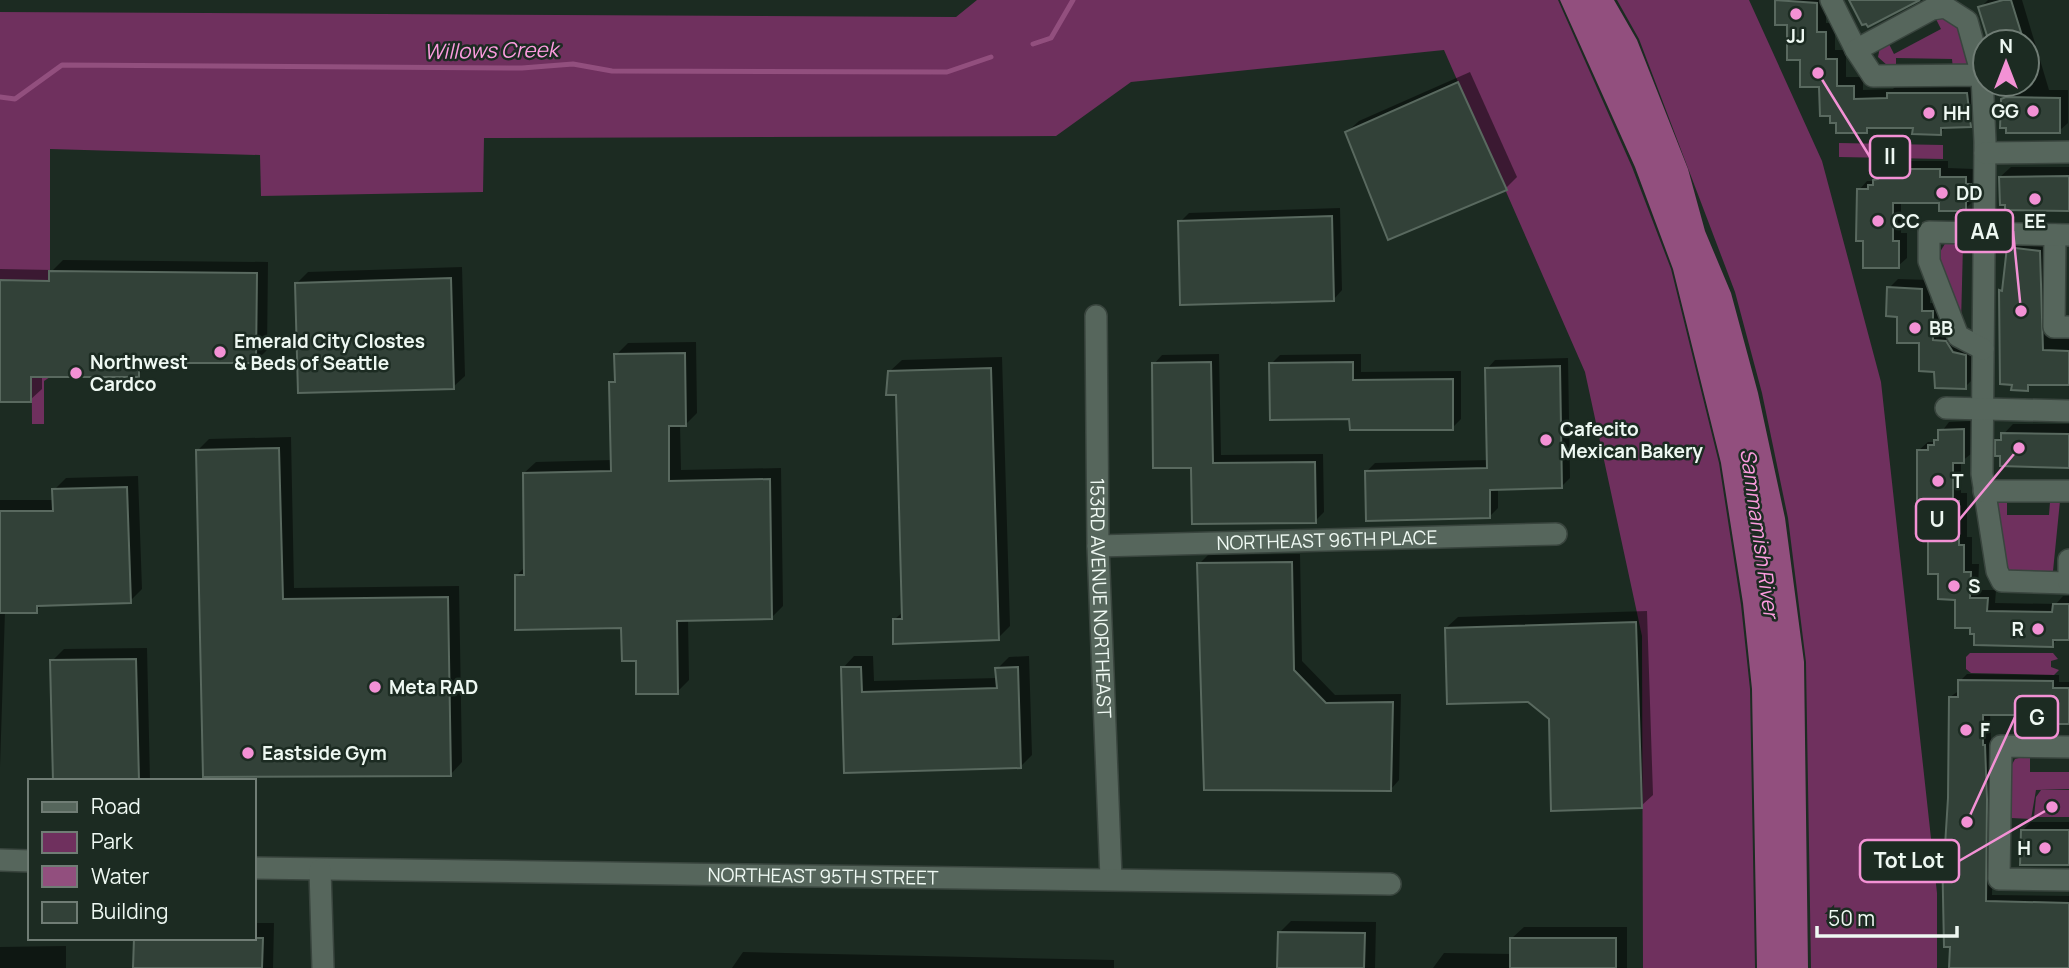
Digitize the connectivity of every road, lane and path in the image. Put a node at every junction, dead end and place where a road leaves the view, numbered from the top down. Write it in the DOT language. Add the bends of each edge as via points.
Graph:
graph roads {
  1 [pos="1831,0"];
  2 [pos="1971,35"];
  3 [pos="1856,50"];
  4 [pos="1971,75"];
  5 [pos="1983,98"];
  6 [pos="2069,152"];
  7 [pos="1985,153"];
  8 [pos="1984,234"];
  9 [pos="2062,235"];
  10 [pos="1096,316"];
  11 [pos="2069,327"];
  12 [pos="1983,349"];
  13 [pos="1946,408"];
  14 [pos="1981,409"];
  15 [pos="2069,411"];
  16 [pos="1984,491"];
  17 [pos="2069,491"];
  18 [pos="1556,534"];
  19 [pos="1098,546"];
  20 [pos="2069,560"];
  21 [pos="2069,583"];
  22 [pos="2069,747"];
  23 [pos="0,860"];
  24 [pos="28,861"];
  25 [pos="256,868"];
  26 [pos="320,870"];
  27 [pos="1111,878"];
  28 [pos="2069,880"];
  29 [pos="1390,884"];
  30 [pos="323,968"];
  1 -- 3 [label="street"];
  2 -- 3 [label="street" via="1967,21 1945,7 1932,9"];
  3 -- 4 [label="street" via="1872,76"];
  5 -- 7 [label="street"];
  6 -- 7 [label="street"];
  7 -- 8 [label="street"];
  8 -- 9 [label="street"];
  8 -- 12 [label="street"];
  8 -- 12 [label="street" via="1930,232 1929,261 1958,336"];
  9 -- 11 [label="street" via="2054,327"];
  10 -- 19 [label="street, 153RD AVENUE NORTHEAST"];
  12 -- 14 [label="street"];
  13 -- 14 [label="street"];
  14 -- 15 [label="street"];
  14 -- 16 [label="street"];
  16 -- 17 [label="street"];
  16 -- 21 [label="street" via="2002,581"];
  18 -- 19 [label="street, NORTHEAST 96TH PLACE"];
  19 -- 27 [label="street, 153RD AVENUE NORTHEAST"];
  20 -- 21 [label="street"];
  22 -- 28 [label="street" via="2001,746 1999,879"];
  23 -- 24 [label="street"];
  25 -- 26 [label="street, NORTHEAST 95TH STREET"];
  26 -- 27 [label="street, NORTHEAST 95TH STREET"];
  26 -- 30 [label="street"];
  27 -- 29 [label="street, NORTHEAST 95TH STREET"];
}
